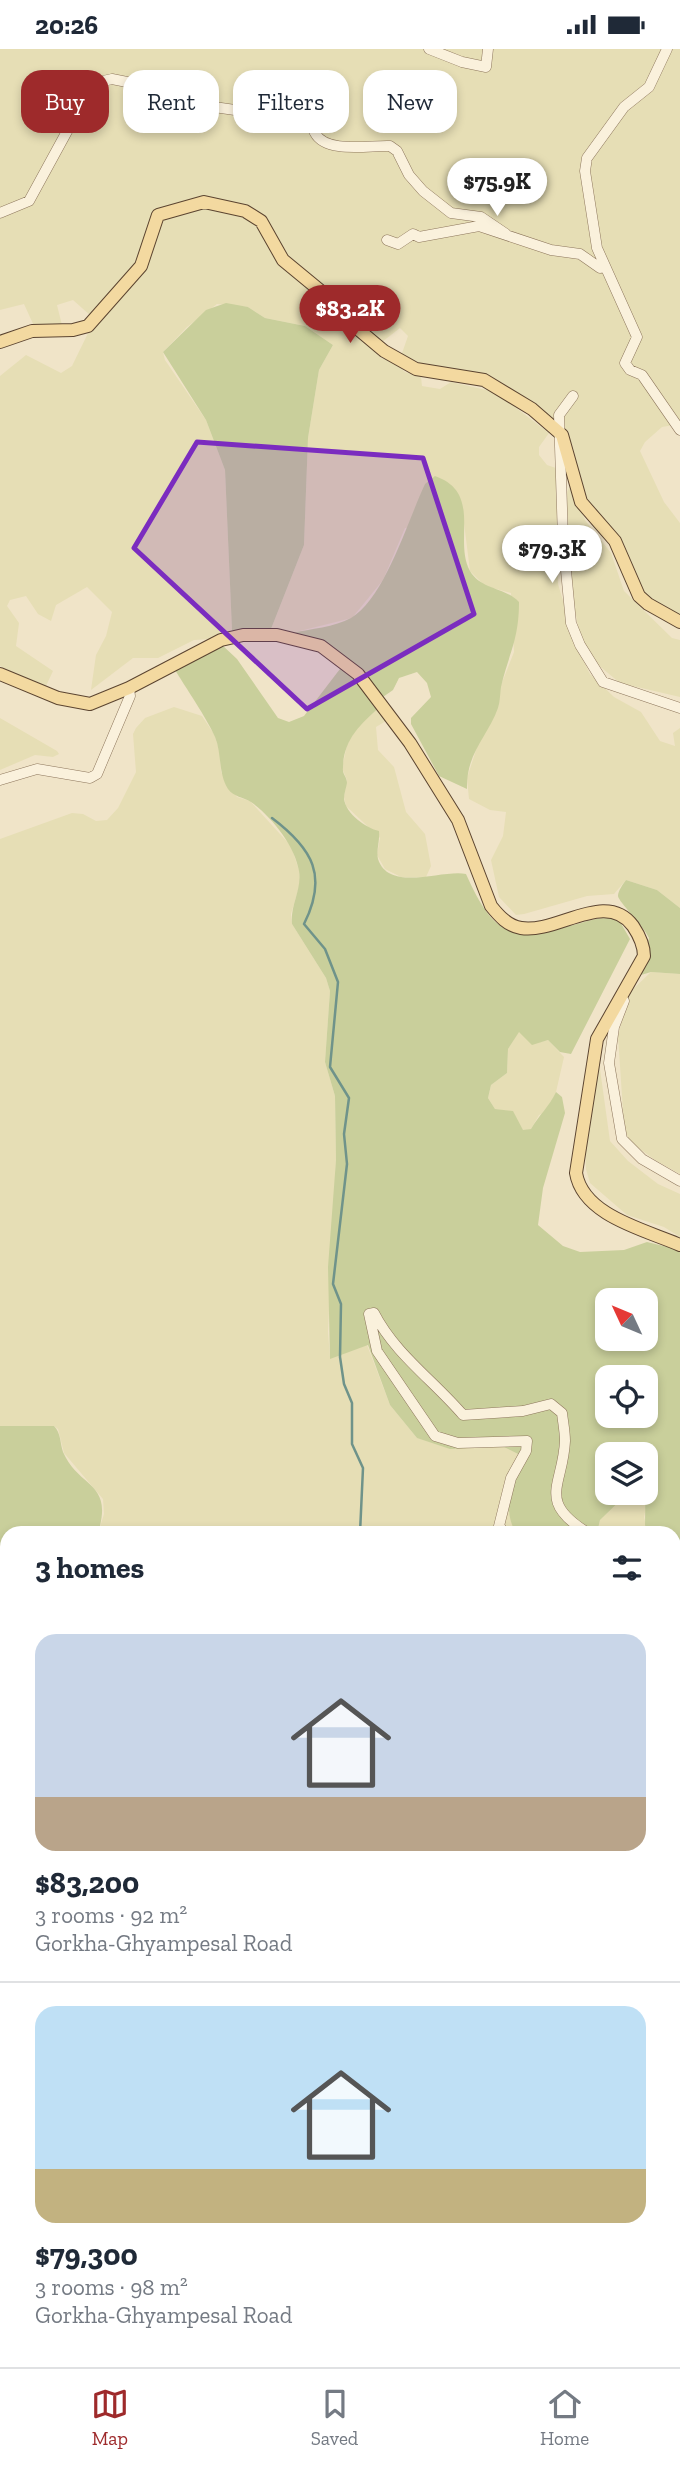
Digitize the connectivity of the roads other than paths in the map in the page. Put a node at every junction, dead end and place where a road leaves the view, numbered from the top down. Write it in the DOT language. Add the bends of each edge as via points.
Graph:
graph roads {
  1 [pos="429,49"];
  2 [pos="488,49"];
  3 [pos="667,49"];
  4 [pos="0,212"];
  5 [pos="506,234"];
  6 [pos="387,240"];
  7 [pos="604,265"];
  8 [pos="0,342"];
  9 [pos="573,396"];
  10 [pos="680,430"];
  11 [pos="562,435"];
  12 [pos="680,622"];
  13 [pos="0,674"];
  14 [pos="129,688"];
  15 [pos="680,708"];
  16 [pos="0,780"];
  17 [pos="630,986"];
  18 [pos="680,1181"];
  19 [pos="680,1245"];
  20 [pos="499,1526"];
  21 [pos="579,1526"];
  1 -- 2 [label="street" via="486,67"];
  3 -- 7 [label="street" via="649,87 624,107 587,158 590,217"];
  4 -- 5 [label="street" via="29,201 71,124 95,99 103,81 112,79 183,89 214,107 235,110 248,118 278,113 298,99 308,108 315,135 324,142 390,146 424,191 452,213 481,217"];
  5 -- 6 [label="street" via="479,226 419,237 413,234 398,244"];
  5 -- 7 [label="street" via="551,250 580,254 600,268"];
  7 -- 10 [label="street" via="636,331 634,349 625,363 642,375"];
  8 -- 11 [label="main road" via="32,331 88,326 141,266 158,215 195,204 220,205 261,221 283,260 384,351 416,369 484,380"];
  9 -- 11 [label="street" via="559,415"];
  11 -- 12 [label="main road" via="581,502 615,541 630,582 648,604"];
  11 -- 15 [label="street" via="565,572 571,623 580,645 603,682"];
  13 -- 14 [label="main road" via="78,703 90,704"];
  14 -- 16 [label="street" via="130,696 97,774 90,778 37,769"];
  14 -- 17 [label="main road" via="221,640 243,635 277,635 321,646 358,674 410,743 458,820 491,906 499,915 523,929 604,910 619,913 644,947"];
  17 -- 18 [label="street" via="614,1027 609,1062 622,1139 642,1159"];
  17 -- 19 [label="main road" via="597,1039 577,1161 578,1183 600,1210"];
  20 -- 21 [label="street" via="505,1494 527,1441 457,1443 435,1436 377,1351 369,1314 374,1313 412,1366 434,1381 463,1415 551,1404 562,1413 565,1442 554,1487 560,1510"];
}
